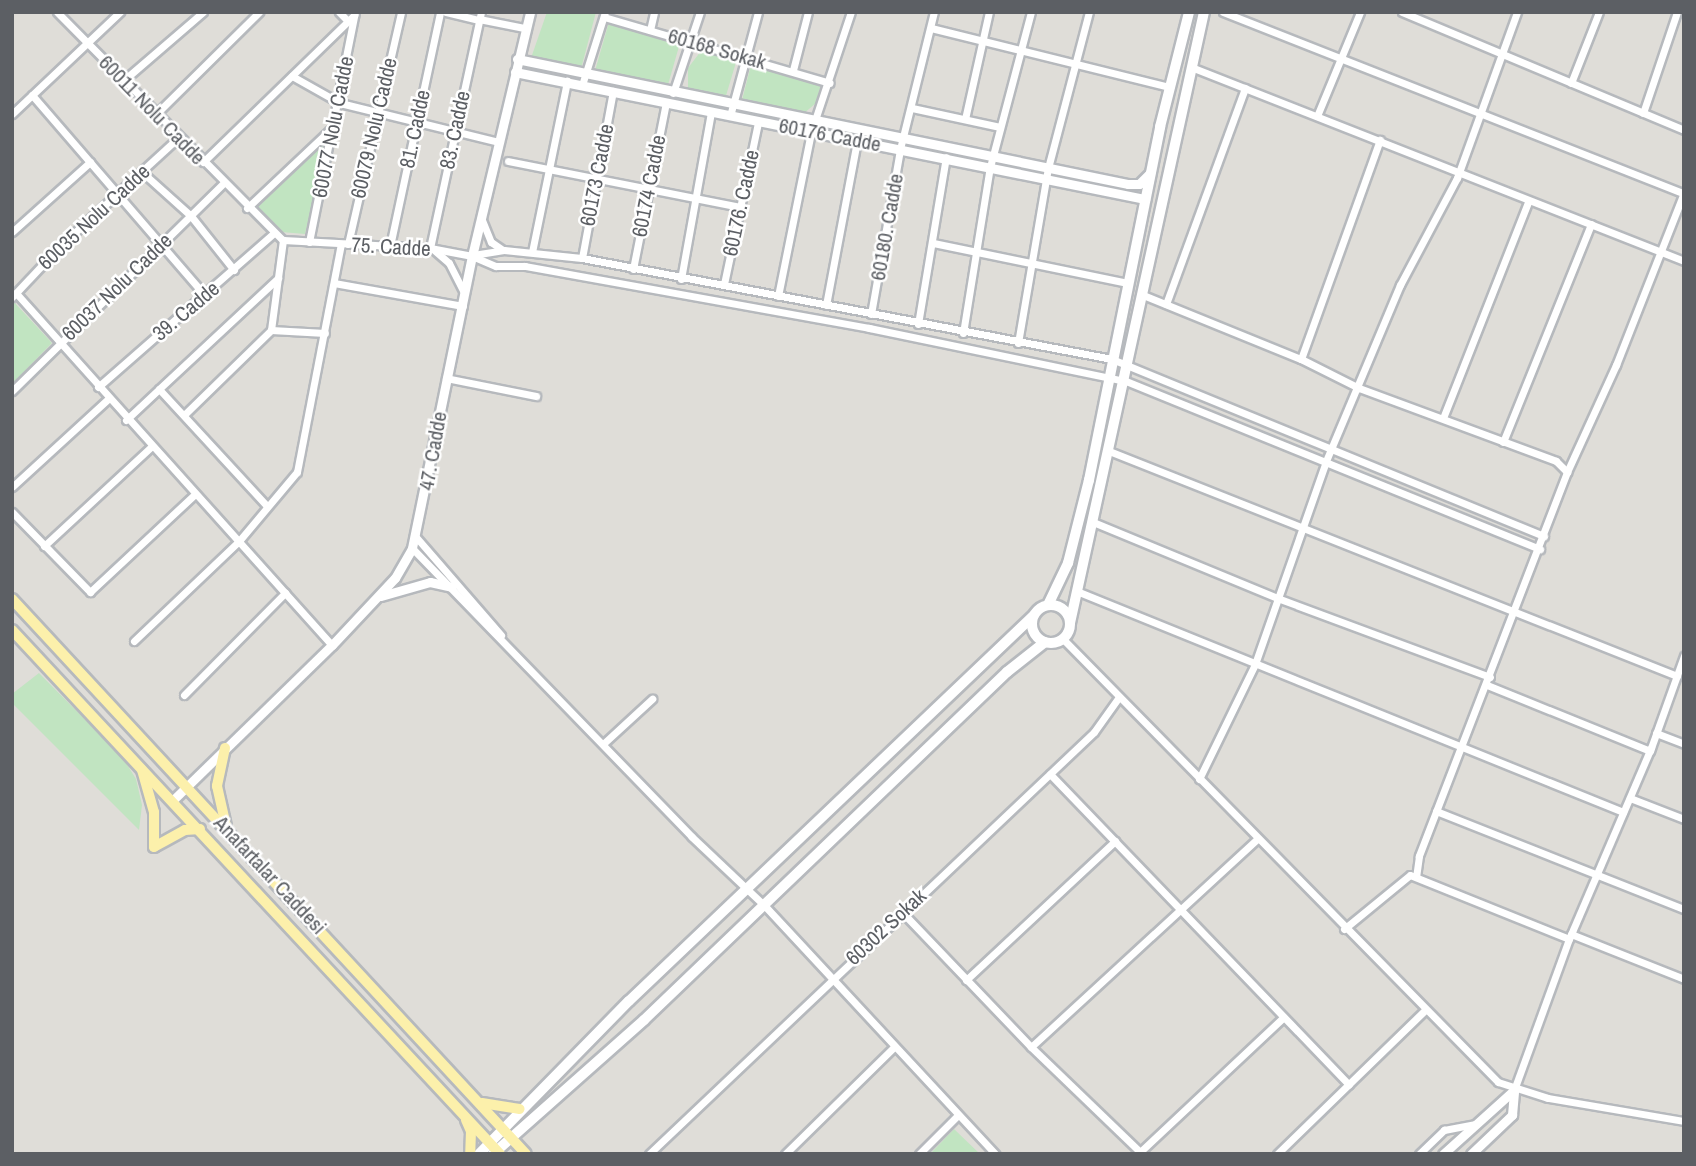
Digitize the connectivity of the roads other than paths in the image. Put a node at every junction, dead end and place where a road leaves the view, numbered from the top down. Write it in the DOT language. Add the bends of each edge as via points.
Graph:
graph roads {
  1 [pos="57,12"];
  2 [pos="120,12"];
  3 [pos="203,12"];
  4 [pos="258,12"];
  5 [pos="339,12"];
  6 [pos="401,12"];
  7 [pos="443,12"];
  8 [pos="530,12"];
  9 [pos="654,12"];
  10 [pos="700,12"];
  11 [pos="758,12"];
  12 [pos="808,12"];
  13 [pos="851,12"];
  14 [pos="934,12"];
  15 [pos="989,12"];
  16 [pos="1031,12"];
  17 [pos="1089,12"];
  18 [pos="1189,12"];
  19 [pos="1204,12"];
  20 [pos="1223,12"];
  21 [pos="1360,12"];
  22 [pos="1402,12"];
  23 [pos="1517,12"];
  24 [pos="1599,12"];
  25 [pos="1677,12"];
  26 [pos="355,13"];
  27 [pos="604,15"];
  28 [pos="480,17"];
  29 [pos="348,21"];
  30 [pos="524,28"];
  31 [pos="931,28"];
  32 [pos="650,30"];
  33 [pos="85,41"];
  34 [pos="981,41"];
  35 [pos="690,44"];
  36 [pos="1020,52"];
  37 [pos="1503,55"];
  38 [pos="747,57"];
  39 [pos="517,59"];
  40 [pos="1342,59"];
  41 [pos="1073,66"];
  42 [pos="1191,67"];
  43 [pos="793,70"];
  44 [pos="515,72"];
  45 [pos="292,76"];
  46 [pos="124,80"];
  47 [pos="584,80"];
  48 [pos="566,81"];
  49 [pos="830,83"];
  50 [pos="1571,83"];
  51 [pos="1170,87"];
  52 [pos="1245,88"];
  53 [pos="613,91"];
  54 [pos="674,93"];
  55 [pos="32,95"];
  56 [pos="340,103"];
  57 [pos="666,103"];
  58 [pos="732,106"];
  59 [pos="912,108"];
  60 [pos="378,112"];
  61 [pos="712,112"];
  62 [pos="157,113"];
  63 [pos="1481,113"];
  64 [pos="1643,113"];
  65 [pos="12,114"];
  66 [pos="730,116"];
  67 [pos="1317,116"];
  68 [pos="965,119"];
  69 [pos="416,122"];
  70 [pos="758,122"];
  71 [pos="814,122"];
  72 [pos="334,126"];
  73 [pos="1000,127"];
  74 [pos="1684,130"];
  75 [pos="455,132"];
  76 [pos="811,132"];
  77 [pos="178,138"];
  78 [pos="1380,140"];
  79 [pos="857,141"];
  80 [pos="499,142"];
  81 [pos="902,144"];
  82 [pos="946,157"];
  83 [pos="996,158"];
  84 [pos="508,161"];
  85 [pos="90,162"];
  86 [pos="204,162"];
  87 [pos="990,167"];
  88 [pos="1048,168"];
  89 [pos="549,169"];
  90 [pos="1151,171"];
  91 [pos="1460,171"];
  92 [pos="142,172"];
  93 [pos="596,178"];
  94 [pos="1049,180"];
  95 [pos="224,183"];
  96 [pos="648,189"];
  97 [pos="1683,192"];
  98 [pos="116,195"];
  99 [pos="697,198"];
  100 [pos="1145,199"];
  101 [pos="1528,202"];
  102 [pos="740,207"];
  103 [pos="247,208"];
  104 [pos="191,216"];
  105 [pos="482,220"];
  106 [pos="1591,224"];
  107 [pos="12,232"];
  108 [pos="273,234"];
  109 [pos="282,240"];
  110 [pos="309,243"];
  111 [pos="933,243"];
  112 [pos="162,244"];
  113 [pos="344,244"];
  114 [pos="390,246"];
  115 [pos="431,248"];
  116 [pos="503,250"];
  117 [pos="532,252"];
  118 [pos="976,252"];
  119 [pos="1660,252"];
  120 [pos="472,256"];
  121 [pos="582,258"];
  122 [pos="1684,261"];
  123 [pos="1031,264"];
  124 [pos="633,269"];
  125 [pos="234,270"];
  126 [pos="278,278"];
  127 [pos="681,279"];
  128 [pos="334,283"];
  129 [pos="1128,283"];
  130 [pos="724,284"];
  131 [pos="204,294"];
  132 [pos="14,295"];
  133 [pos="1143,295"];
  134 [pos="778,296"];
  135 [pos="464,301"];
  136 [pos="1166,304"];
  137 [pos="826,305"];
  138 [pos="871,314"];
  139 [pos="918,324"];
  140 [pos="271,330"];
  141 [pos="326,333"];
  142 [pos="963,333"];
  143 [pos="1018,342"];
  144 [pos="59,343"];
  145 [pos="1112,359"];
  146 [pos="1301,359"];
  147 [pos="1129,364"];
  148 [pos="446,378"];
  149 [pos="1109,378"];
  150 [pos="1126,381"];
  151 [pos="98,387"];
  152 [pos="1359,388"];
  153 [pos="159,389"];
  154 [pos="12,391"];
  155 [pos="536,396"];
  156 [pos="108,399"];
  157 [pos="185,414"];
  158 [pos="1443,418"];
  159 [pos="127,420"];
  160 [pos="1503,442"];
  161 [pos="151,447"];
  162 [pos="1332,448"];
  163 [pos="1109,452"];
  164 [pos="1325,461"];
  165 [pos="1567,472"];
  166 [pos="12,487"];
  167 [pos="194,495"];
  168 [pos="267,506"];
  169 [pos="12,512"];
  170 [pos="1093,522"];
  171 [pos="1304,530"];
  172 [pos="1544,536"];
  173 [pos="416,537"];
  174 [pos="239,541"];
  175 [pos="44,546"];
  176 [pos="412,548"];
  177 [pos="1540,549"];
  178 [pos="451,587"];
  179 [pos="1079,592"];
  180 [pos="285,593"];
  181 [pos="376,598"];
  182 [pos="1280,599"];
  183 [pos="12,600"];
  184 [pos="1048,605"];
  185 [pos="1515,612"];
  186 [pos="1033,617"];
  187 [pos="1070,623"];
  188 [pos="12,630"];
  189 [pos="501,635"];
  190 [pos="1063,639"];
  191 [pos="134,641"];
  192 [pos="1045,642"];
  193 [pos="332,646"];
  194 [pos="1684,656"];
  195 [pos="1255,664"];
  196 [pos="1677,676"];
  197 [pos="1488,681"];
  198 [pos="184,695"];
  199 [pos="1119,697"];
  200 [pos="652,699"];
  201 [pos="1656,733"];
  202 [pos="603,744"];
  203 [pos="1684,744"];
  204 [pos="1462,746"];
  205 [pos="225,748"];
  206 [pos="1650,751"];
  207 [pos="142,769"];
  208 [pos="1050,774"];
  209 [pos="1199,779"];
  210 [pos="186,785"];
  211 [pos="1630,798"];
  212 [pos="172,801"];
  213 [pos="1436,811"];
  214 [pos="1623,812"];
  215 [pos="1684,819"];
  216 [pos="226,828"];
  217 [pos="200,829"];
  218 [pos="1256,839"];
  219 [pos="1115,841"];
  220 [pos="1597,874"];
  221 [pos="1416,877"];
  222 [pos="747,889"];
  223 [pos="764,905"];
  224 [pos="1684,909"];
  225 [pos="1181,910"];
  226 [pos="902,912"];
  227 [pos="1344,929"];
  228 [pos="1570,937"];
  229 [pos="831,978"];
  230 [pos="1684,979"];
  231 [pos="966,980"];
  232 [pos="1425,1010"];
  233 [pos="1284,1017"];
  234 [pos="893,1048"];
  235 [pos="1031,1048"];
  236 [pos="1349,1084"];
  237 [pos="1514,1090"];
  238 [pos="478,1101"];
  239 [pos="520,1109"];
  240 [pos="462,1111"];
  241 [pos="956,1117"];
  242 [pos="1684,1121"];
  243 [pos="1474,1124"];
  244 [pos="503,1128"];
  245 [pos="511,1138"];
  246 [pos="495,1150"];
  247 [pos="655,1152"];
  248 [pos="1141,1153"];
  249 [pos="470,1154"];
  250 [pos="479,1154"];
  251 [pos="526,1154"];
  252 [pos="785,1154"];
  253 [pos="919,1154"];
  254 [pos="995,1154"];
  255 [pos="1277,1154"];
  256 [pos="1419,1154"];
  257 [pos="1443,1154"];
  258 [pos="1471,1154"];
  1 -- 33 [label="street, 60011 Nolu Cadde"];
  2 -- 33 [label="street"];
  3 -- 46 [label="street"];
  4 -- 62 [label="street"];
  5 -- 29 [label="street"];
  6 -- 60 [label="street, 60079 Nolu Cadde"];
  7 -- 28 [label="street"];
  7 -- 69 [label="street, 81. Cadde"];
  8 -- 30 [label="street, 47. Cadde"];
  9 -- 32 [label="street"];
  10 -- 35 [label="street"];
  11 -- 38 [label="street"];
  12 -- 43 [label="street"];
  13 -- 49 [label="street"];
  14 -- 31 [label="street, 60180. Cadde"];
  15 -- 34 [label="street"];
  16 -- 36 [label="street"];
  17 -- 41 [label="street"];
  18 -- 51 [label="main road"];
  19 -- 42 [label="main road"];
  20 -- 40 [label="street"];
  21 -- 40 [label="street"];
  22 -- 37 [label="street"];
  23 -- 37 [label="street"];
  24 -- 50 [label="street"];
  25 -- 64 [label="street"];
  26 -- 29 [label="street"];
  26 -- 56 [label="street, 60077 Nolu Cadde"];
  27 -- 32 [label="street, 60168 Sokak"];
  27 -- 47 [label="street"];
  28 -- 30 [label="street"];
  28 -- 75 [label="street, 83. Cadde"];
  29 -- 45 [label="street"];
  30 -- 39 [label="street, 47. Cadde"];
  31 -- 34 [label="street"];
  31 -- 59 [label="street, 60180. Cadde"];
  32 -- 35 [label="street, 60168 Sokak"];
  33 -- 46 [label="street, 60011 Nolu Cadde"];
  33 -- 55 [label="street"];
  34 -- 36 [label="street"];
  34 -- 68 [label="street"];
  35 -- 38 [label="street, 60168 Sokak"];
  35 -- 54 [label="street"];
  36 -- 41 [label="street"];
  36 -- 73 [label="street"];
  37 -- 50 [label="street"];
  37 -- 63 [label="street"];
  38 -- 43 [label="street, 60168 Sokak"];
  38 -- 58 [label="street"];
  39 -- 44 [label="street, 47. Cadde"];
  39 -- 47 [label="street"];
  40 -- 63 [label="street"];
  40 -- 67 [label="street"];
  41 -- 51 [label="street"];
  41 -- 88 [label="street"];
  42 -- 52 [label="street"];
  42 -- 133 [label="main road"];
  43 -- 49 [label="street, 60168 Sokak"];
  44 -- 48 [label="street, 60176 Cadde"];
  44 -- 80 [label="street, 47. Cadde"];
  45 -- 56 [label="street"];
  45 -- 86 [label="street"];
  46 -- 62 [label="street, 60011 Nolu Cadde"];
  47 -- 48 [label="street, 60176 Cadde"];
  47 -- 53 [label="street, 60176 Cadde"];
  47 -- 54 [label="street"];
  48 -- 89 [label="street"];
  49 -- 71 [label="street"];
  50 -- 64 [label="street"];
  51 -- 90 [label="main road"];
  52 -- 67 [label="street"];
  52 -- 136 [label="street"];
  53 -- 57 [label="street, 60176 Cadde"];
  53 -- 93 [label="street, 60173 Cadde"];
  54 -- 58 [label="street"];
  55 -- 65 [label="street"];
  55 -- 85 [label="street"];
  56 -- 60 [label="street"];
  56 -- 72 [label="street, 60077 Nolu Cadde"];
  57 -- 61 [label="street, 60176 Cadde"];
  57 -- 96 [label="street, 60174 Cadde"];
  58 -- 66 [label="street"];
  58 -- 71 [label="street"];
  59 -- 68 [label="street"];
  59 -- 81 [label="street, 60180. Cadde"];
  60 -- 69 [label="street"];
  60 -- 113 [label="street, 60079 Nolu Cadde"];
  61 -- 66 [label="street, 60176 Cadde"];
  61 -- 99 [label="street"];
  62 -- 77 [label="street, 60011 Nolu Cadde"];
  63 -- 91 [label="street"];
  63 -- 97 [label="street"];
  64 -- 74 [label="street"];
  66 -- 70 [label="street, 60176 Cadde"];
  67 -- 78 [label="street"];
  68 -- 73 [label="street"];
  69 -- 75 [label="street"];
  69 -- 114 [label="street, 81. Cadde"];
  70 -- 76 [label="street, 60176 Cadde"];
  70 -- 102 [label="street, 60176. Cadde"];
  71 -- 76 [label="street"];
  71 -- 81 [label="street"];
  72 -- 103 [label="street"];
  72 -- 110 [label="street, 60077 Nolu Cadde"];
  73 -- 83 [label="street"];
  75 -- 80 [label="street"];
  75 -- 115 [label="street, 83. Cadde"];
  76 -- 79 [label="street, 60176 Cadde"];
  76 -- 134 [label="street"];
  77 -- 86 [label="street, 60011 Nolu Cadde"];
  77 -- 92 [label="street, 60035 Nolu Cadde"];
  78 -- 91 [label="street"];
  78 -- 146 [label="street"];
  79 -- 81 [label="street, 60176 Cadde"];
  79 -- 137 [label="street"];
  80 -- 105 [label="street, 47. Cadde"];
  81 -- 82 [label="street, 60176 Cadde"];
  81 -- 83 [label="street"];
  81 -- 138 [label="street, 60180. Cadde"];
  82 -- 87 [label="street, 60176 Cadde"];
  82 -- 111 [label="street"];
  83 -- 87 [label="street"];
  83 -- 88 [label="street"];
  84 -- 89 [label="street"];
  85 -- 98 [label="street"];
  85 -- 107 [label="street"];
  86 -- 95 [label="street, 60011 Nolu Cadde"];
  87 -- 94 [label="street, 60176 Cadde"];
  87 -- 118 [label="street"];
  88 -- 90 [label="street" via="1128,184 1139,184"];
  88 -- 94 [label="street"];
  89 -- 93 [label="street"];
  89 -- 117 [label="street"];
  90 -- 100 [label="main road"];
  91 -- 101 [label="street"];
  91 -- 152 [label="street" via="1400,285"];
  92 -- 98 [label="street, 60035 Nolu Cadde"];
  92 -- 104 [label="street"];
  93 -- 96 [label="street"];
  93 -- 121 [label="street, 60173 Cadde"];
  94 -- 100 [label="street, 60176 Cadde"];
  94 -- 123 [label="street"];
  95 -- 103 [label="street, 60011 Nolu Cadde"];
  95 -- 104 [label="street, 60037 Nolu Cadde"];
  96 -- 99 [label="street"];
  96 -- 124 [label="street, 60174 Cadde"];
  97 -- 119 [label="street"];
  98 -- 112 [label="street"];
  98 -- 132 [label="street, 60035 Nolu Cadde"];
  99 -- 102 [label="street"];
  99 -- 127 [label="street"];
  100 -- 129 [label="main road"];
  101 -- 106 [label="street"];
  101 -- 158 [label="street"];
  102 -- 130 [label="street, 60176. Cadde"];
  103 -- 108 [label="street, 60011 Nolu Cadde"];
  104 -- 112 [label="street, 60037 Nolu Cadde"];
  104 -- 125 [label="street"];
  105 -- 116 [label="street" via="491,242"];
  105 -- 120 [label="street, 47. Cadde"];
  106 -- 119 [label="street"];
  106 -- 160 [label="street"];
  108 -- 109 [label="street, 60011 Nolu Cadde"];
  108 -- 125 [label="street, 39. Cadde"];
  109 -- 110 [label="street, 75. Cadde"];
  109 -- 126 [label="street"];
  110 -- 113 [label="street, 75. Cadde"];
  111 -- 118 [label="street"];
  111 -- 139 [label="street"];
  112 -- 131 [label="street"];
  112 -- 144 [label="street, 60037 Nolu Cadde"];
  113 -- 114 [label="street, 75. Cadde"];
  113 -- 128 [label="street, 60079 Nolu Cadde"];
  114 -- 115 [label="street, 75. Cadde"];
  115 -- 120 [label="street, 75. Cadde"];
  115 -- 135 [label="street" via="449,263"];
  116 -- 117 [label="street"];
  116 -- 120 [label="street"];
  117 -- 121 [label="street"];
  118 -- 123 [label="street"];
  118 -- 142 [label="street"];
  119 -- 122 [label="street"];
  119 -- 165 [label="street"];
  120 -- 135 [label="street, 47. Cadde"];
  120 -- 149 [label="street, 75. Cadde" via="496,266 525,266 843,324"];
  121 -- 124 [label="street"];
  123 -- 129 [label="street"];
  123 -- 143 [label="street"];
  124 -- 127 [label="street"];
  125 -- 131 [label="street, 39. Cadde"];
  126 -- 140 [label="street"];
  126 -- 153 [label="street"];
  127 -- 130 [label="street"];
  128 -- 135 [label="street"];
  128 -- 141 [label="street, 60079 Nolu Cadde"];
  129 -- 145 [label="main road"];
  130 -- 134 [label="street"];
  131 -- 151 [label="street, 39. Cadde"];
  132 -- 144 [label="street"];
  133 -- 136 [label="street"];
  133 -- 147 [label="main road"];
  134 -- 137 [label="street"];
  135 -- 148 [label="street, 47. Cadde"];
  136 -- 146 [label="street"];
  137 -- 138 [label="street"];
  138 -- 139 [label="street"];
  139 -- 142 [label="street"];
  140 -- 141 [label="street"];
  140 -- 157 [label="street"];
  141 -- 168 [label="street, 60079 Nolu Cadde" via="297,472"];
  142 -- 143 [label="street"];
  143 -- 145 [label="street"];
  144 -- 151 [label="street"];
  144 -- 154 [label="street, 60037 Nolu Cadde"];
  145 -- 147 [label="street"];
  145 -- 149 [label="main road"];
  146 -- 152 [label="street"];
  147 -- 150 [label="main road"];
  147 -- 162 [label="street"];
  148 -- 155 [label="street"];
  148 -- 173 [label="street, 47. Cadde"];
  149 -- 150 [label="street, 75. Cadde"];
  149 -- 184 [label="main road" via="1068,563"];
  150 -- 163 [label="main road"];
  150 -- 164 [label="street, 75. Cadde"];
  151 -- 156 [label="street"];
  152 -- 158 [label="street"];
  152 -- 162 [label="street"];
  153 -- 157 [label="street"];
  153 -- 159 [label="street"];
  156 -- 159 [label="street"];
  156 -- 166 [label="street"];
  157 -- 168 [label="street"];
  158 -- 160 [label="street"];
  159 -- 161 [label="street"];
  160 -- 165 [label="street" via="1556,461"];
  161 -- 167 [label="street"];
  161 -- 175 [label="street"];
  162 -- 164 [label="street"];
  162 -- 172 [label="street"];
  163 -- 170 [label="main road"];
  163 -- 171 [label="street"];
  164 -- 171 [label="street"];
  164 -- 177 [label="street, 75. Cadde"];
  165 -- 172 [label="street"];
  167 -- 174 [label="street"];
  167 -- 175 [label="street" via="90,592"];
  168 -- 174 [label="street, 60079 Nolu Cadde"];
  169 -- 175 [label="street"];
  170 -- 179 [label="main road"];
  170 -- 182 [label="street"];
  171 -- 182 [label="street"];
  171 -- 185 [label="street"];
  172 -- 177 [label="street"];
  173 -- 176 [label="street, 47. Cadde"];
  173 -- 189 [label="street"];
  174 -- 180 [label="street"];
  174 -- 191 [label="street, 60079 Nolu Cadde"];
  176 -- 178 [label="street"];
  176 -- 181 [label="street, 47. Cadde"];
  177 -- 185 [label="street"];
  178 -- 181 [label="street" via="430,582 408,585"];
  178 -- 189 [label="street"];
  179 -- 187 [label="main road"];
  179 -- 195 [label="street"];
  180 -- 193 [label="street"];
  180 -- 198 [label="street"];
  181 -- 193 [label="street, 47. Cadde"];
  182 -- 195 [label="street"];
  182 -- 197 [label="street"];
  183 -- 210 [label="main road, Anafartalar Caddesi"];
  184 -- 186 [label="main road"];
  184 -- 187 [label="main road" via="1061,608"];
  185 -- 196 [label="street"];
  185 -- 197 [label="street"];
  186 -- 192 [label="main road" via="1033,629"];
  186 -- 222 [label="main road"];
  187 -- 190 [label="main road"];
  188 -- 207 [label="main road, Anafartalar Caddesi"];
  189 -- 202 [label="street"];
  190 -- 192 [label="main road"];
  190 -- 199 [label="street"];
  192 -- 223 [label="main road" via="1007,672"];
  193 -- 205 [label="street, 47. Cadde"];
  194 -- 196 [label="street"];
  195 -- 204 [label="street"];
  195 -- 209 [label="street"];
  196 -- 201 [label="street"];
  197 -- 204 [label="street"];
  197 -- 206 [label="street"];
  199 -- 208 [label="street, 60302 Sokak" via="1094,732"];
  199 -- 209 [label="street"];
  200 -- 202 [label="street"];
  201 -- 203 [label="street"];
  201 -- 206 [label="street"];
  202 -- 222 [label="street"];
  204 -- 213 [label="street"];
  204 -- 214 [label="street"];
  205 -- 210 [label="street, 47. Cadde"];
  205 -- 216 [label="main road" via="217,786"];
  206 -- 211 [label="street"];
  207 -- 212 [label="main road, Anafartalar Caddesi"];
  207 -- 217 [label="main road" via="154,812 154,846 185,830"];
  208 -- 219 [label="street"];
  208 -- 226 [label="street, 60302 Sokak"];
  209 -- 218 [label="street"];
  210 -- 212 [label="street, 47. Cadde"];
  210 -- 216 [label="main road, Anafartalar Caddesi"];
  211 -- 214 [label="street"];
  211 -- 215 [label="street"];
  212 -- 217 [label="main road, Anafartalar Caddesi"];
  213 -- 220 [label="street"];
  213 -- 221 [label="street"];
  214 -- 220 [label="street"];
  216 -- 238 [label="main road, Anafartalar Caddesi"];
  217 -- 240 [label="main road, Anafartalar Caddesi"];
  218 -- 225 [label="street"];
  218 -- 227 [label="street"];
  219 -- 225 [label="street"];
  219 -- 231 [label="street"];
  220 -- 224 [label="street"];
  220 -- 228 [label="street"];
  221 -- 227 [label="street" via="1410,875"];
  221 -- 228 [label="street"];
  222 -- 223 [label="street"];
  222 -- 239 [label="main road"];
  223 -- 229 [label="street"];
  223 -- 245 [label="main road"];
  225 -- 233 [label="street"];
  225 -- 235 [label="street"];
  226 -- 229 [label="street, 60302 Sokak"];
  226 -- 231 [label="street"];
  227 -- 232 [label="street"];
  228 -- 230 [label="street"];
  228 -- 237 [label="street"];
  229 -- 234 [label="street"];
  229 -- 247 [label="street, 60302 Sokak"];
  231 -- 235 [label="street"];
  232 -- 236 [label="street"];
  232 -- 237 [label="street" via="1498,1082"];
  233 -- 236 [label="street"];
  233 -- 248 [label="street"];
  234 -- 241 [label="street"];
  234 -- 252 [label="street"];
  235 -- 248 [label="street"];
  236 -- 255 [label="street"];
  237 -- 242 [label="street"];
  237 -- 243 [label="street"];
  237 -- 258 [label="street" via="1512,1115"];
  238 -- 239 [label="main road"];
  238 -- 244 [label="main road, Anafartalar Caddesi"];
  239 -- 244 [label="main road"];
  240 -- 246 [label="main road, Anafartalar Caddesi"];
  240 -- 249 [label="main road" via="471,1131"];
  241 -- 253 [label="street"];
  241 -- 254 [label="street"];
  243 -- 256 [label="street" via="1444,1130"];
  243 -- 257 [label="street"];
  244 -- 245 [label="main road, Anafartalar Caddesi"];
  244 -- 246 [label="main road"];
  245 -- 246 [label="main road"];
  245 -- 251 [label="main road, Anafartalar Caddesi"];
  246 -- 250 [label="main road"];
}
